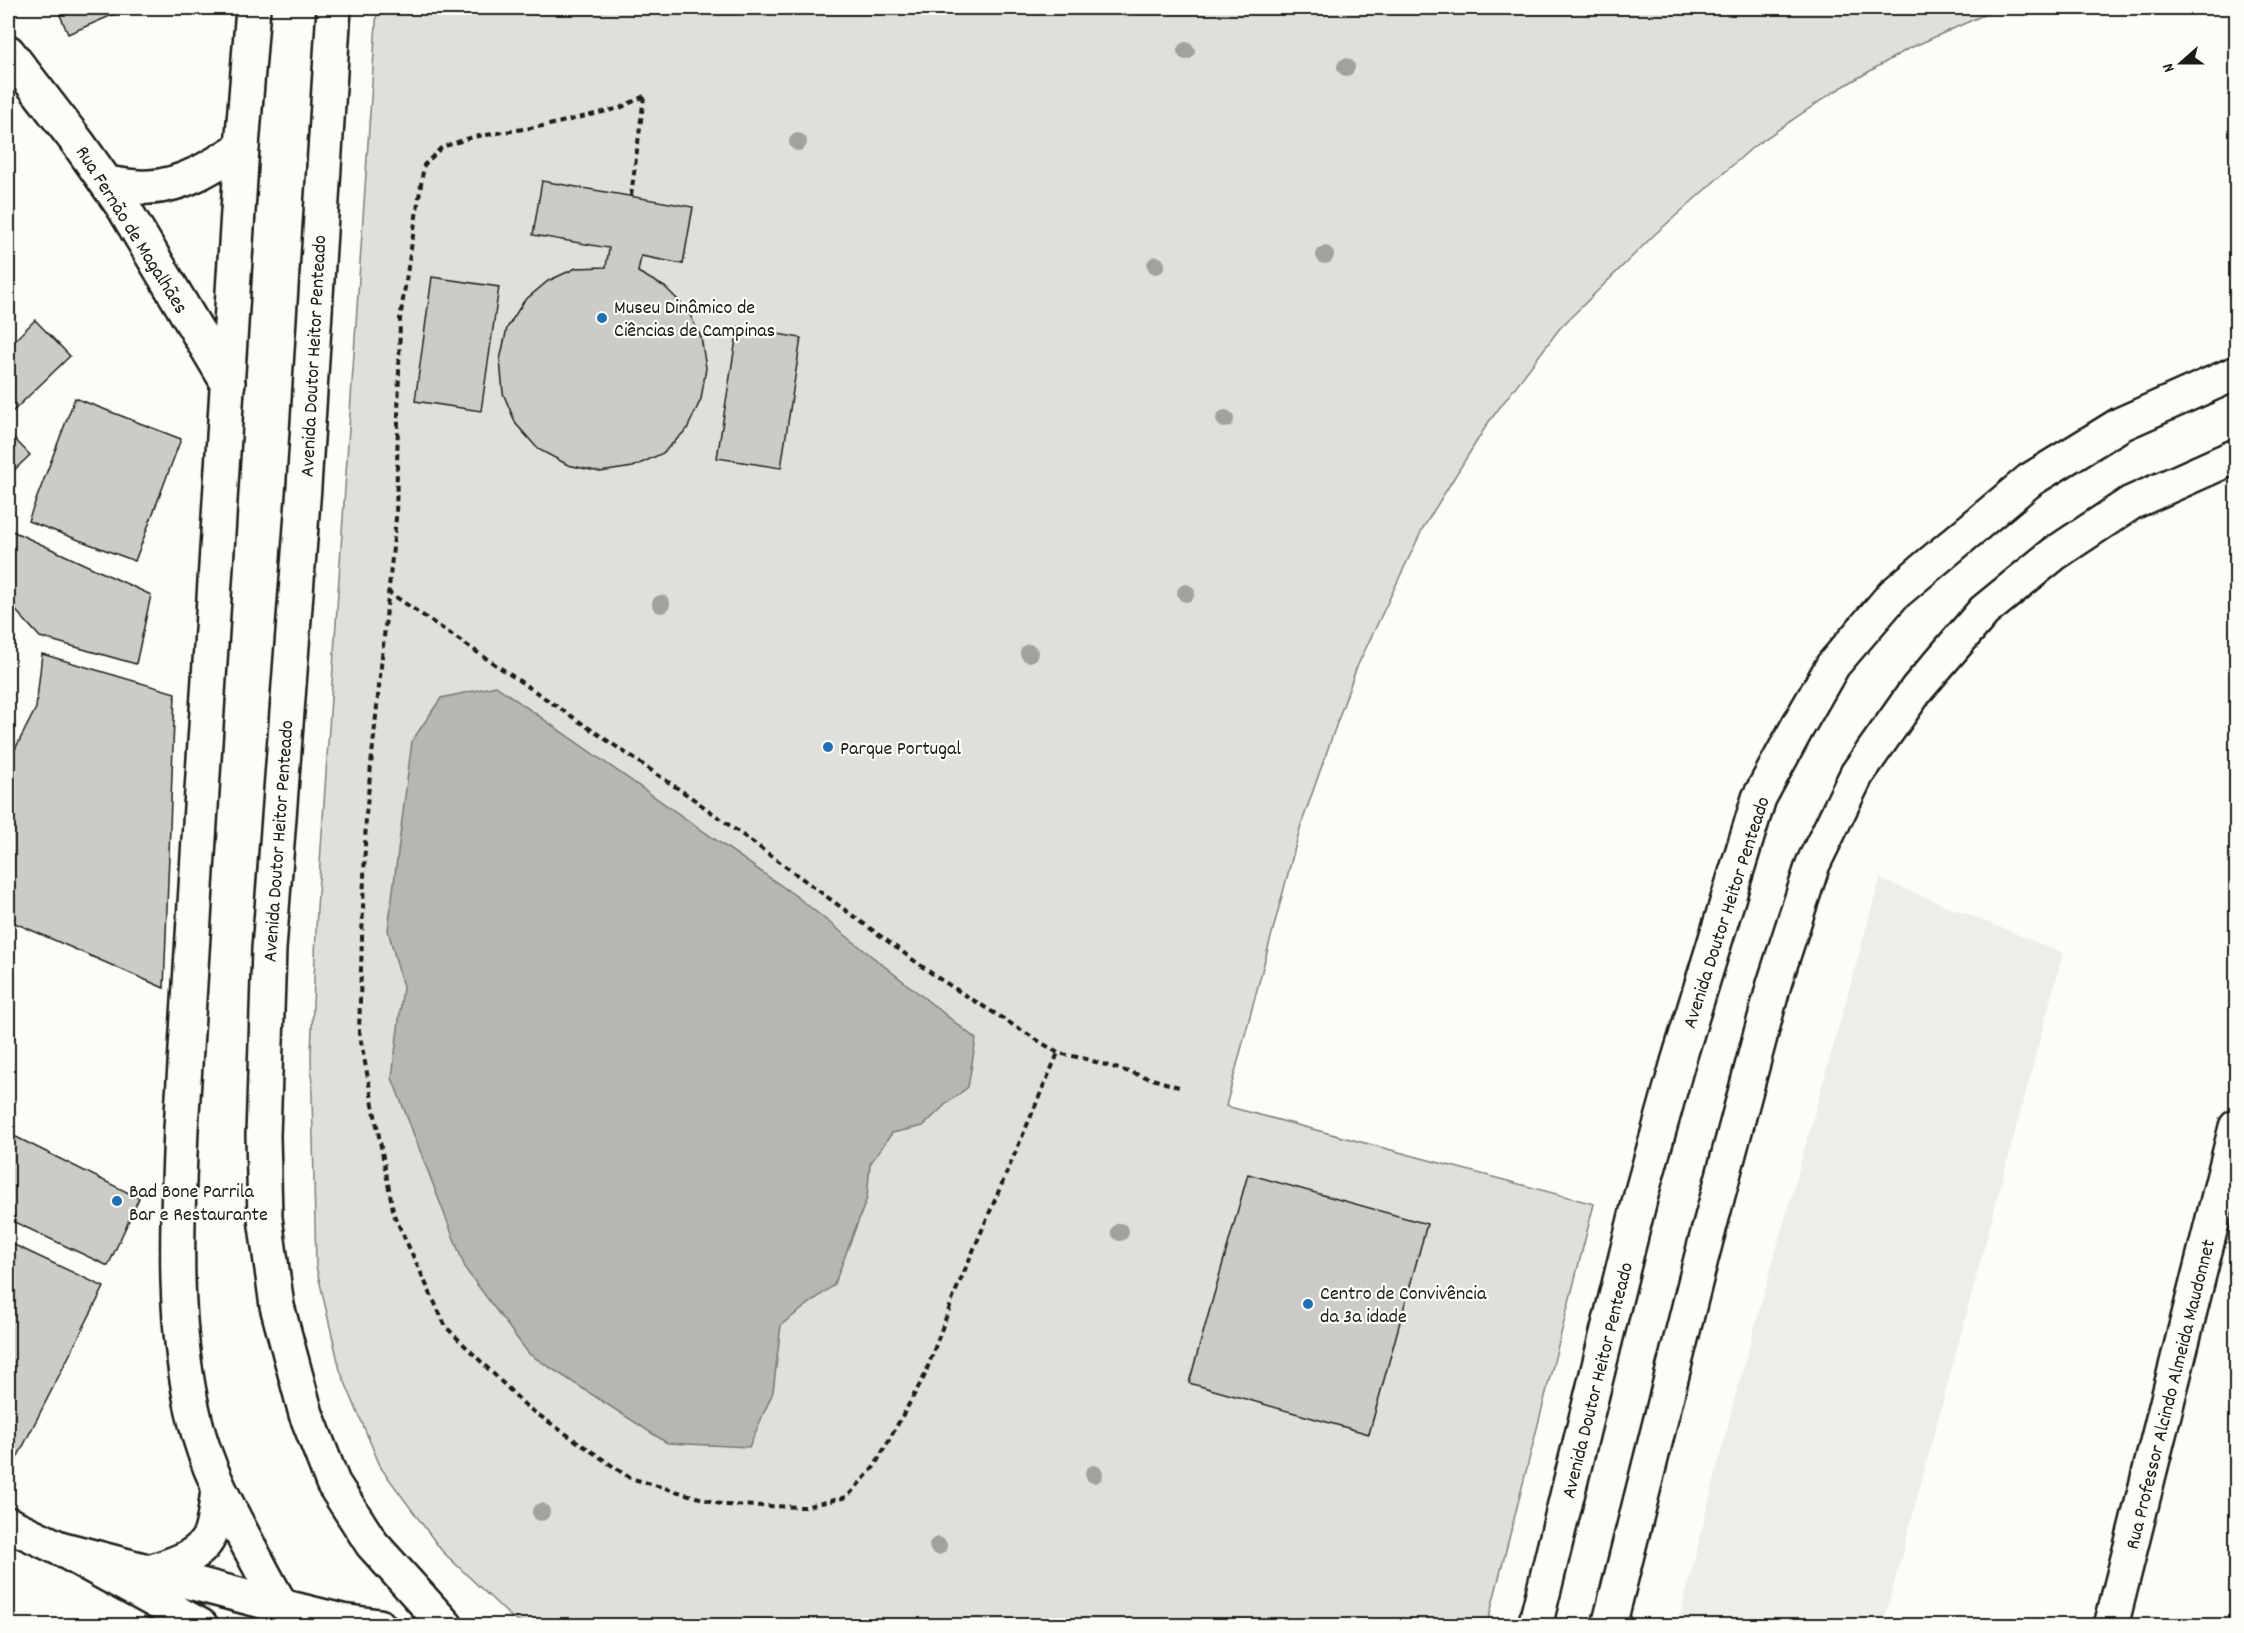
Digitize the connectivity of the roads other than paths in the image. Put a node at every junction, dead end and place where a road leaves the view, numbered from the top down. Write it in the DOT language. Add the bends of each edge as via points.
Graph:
graph roads {
  1 [pos="253,8"];
  2 [pos="334,8"];
  3 [pos="8,52"];
  4 [pos="242,147"];
  5 [pos="107,183"];
  6 [pos="2236,373"];
  7 [pos="228,383"];
  8 [pos="2236,456"];
  9 [pos="2236,1127"];
  10 [pos="218,1490"];
  11 [pos="8,1524"];
  12 [pos="59,1548"];
  13 [pos="149,1572"];
  14 [pos="287,1616"];
  15 [pos="201,1626"];
  16 [pos="379,1626"];
  17 [pos="446,1626"];
  18 [pos="1535,1626"];
  19 [pos="1609,1626"];
  20 [pos="2111,1626"];
  1 -- 4 [label="main road"];
  2 -- 17 [label="main road, Avenida Doutor Heitor Penteado" via="304,487 269,949 263,1136 265,1218 277,1306 306,1414 333,1483 372,1544"];
  3 -- 5 [label="main road, Rua Fernão de Magalhães"];
  4 -- 5 [label="main road" via="211,167 178,181 149,188"];
  4 -- 7 [label="main road"];
  5 -- 7 [label="main road, Rua Fernão de Magalhães"];
  6 -- 18 [label="main road, Avenida Doutor Heitor Penteado" via="2121,424 2030,480 1893,595 1833,665 1798,726 1759,798 1678,1062 1642,1191"];
  7 -- 10 [label="main road" via="178,1215 183,1359 195,1422"];
  8 -- 19 [label="main road" via="2131,503 2054,554 1984,611 1917,689 1857,774 1814,864 1774,984"];
  9 -- 20 [label="main road, Rua Professor Alcindo Almeida Maudonnet"];
  10 -- 13 [label="main road" via="211,1534 198,1551 178,1563"];
  10 -- 14 [label="main road"];
  11 -- 12 [label="main road"];
  12 -- 13 [label="main road"];
  12 -- 15 [label="main road"];
  13 -- 14 [label="main road"];
  14 -- 16 [label="main road"];
}
